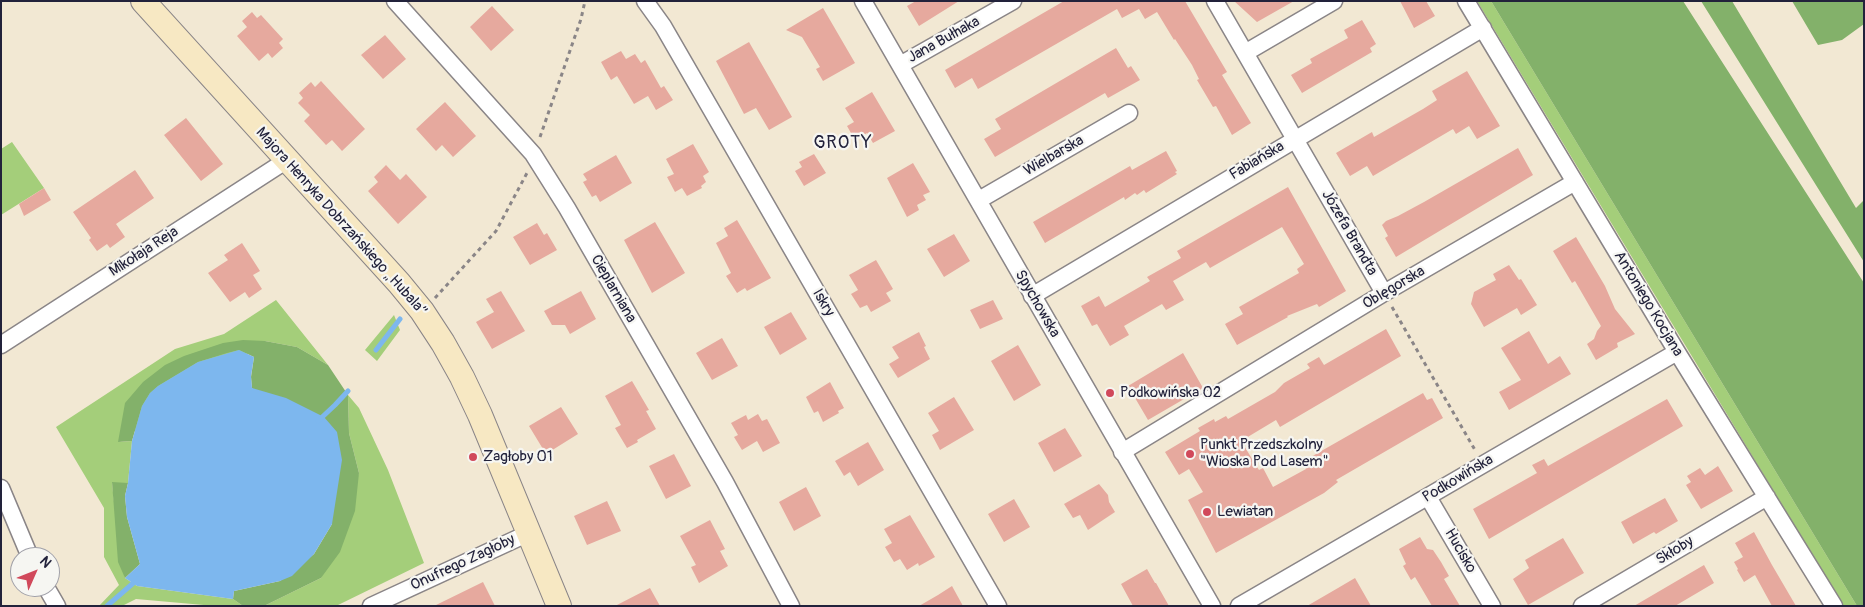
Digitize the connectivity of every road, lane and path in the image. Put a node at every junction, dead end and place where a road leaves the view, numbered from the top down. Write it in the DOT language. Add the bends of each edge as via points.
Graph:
graph roads {
  1 [pos="142,1"];
  2 [pos="395,1"];
  3 [pos="645,1"];
  4 [pos="863,1"];
  5 [pos="1013,1"];
  6 [pos="1214,1"];
  7 [pos="1334,1"];
  8 [pos="1466,1"];
  9 [pos="1483,28"];
  10 [pos="1245,53"];
  11 [pos="900,65"];
  12 [pos="1129,113"];
  13 [pos="1294,139"];
  14 [pos="287,160"];
  15 [pos="1575,182"];
  16 [pos="979,200"];
  17 [pos="1384,293"];
  18 [pos="1032,296"];
  19 [pos="1,345"];
  20 [pos="1677,352"];
  21 [pos="1122,452"];
  22 [pos="1483,464"];
  23 [pos="1,488"];
  24 [pos="1428,497"];
  25 [pos="1767,497"];
  26 [pos="529,533"];
  27 [pos="26,547"];
  28 [pos="371,606"];
  29 [pos="559,606"];
  30 [pos="790,606"];
  31 [pos="998,606"];
  32 [pos="1212,606"];
  33 [pos="1240,606"];
  34 [pos="1492,606"];
  35 [pos="1582,606"];
  36 [pos="1834,606"];
  1 -- 14 [label="street, Majora Henryka Dobrzańskiego „Hubala”"];
  2 -- 30 [label="street, Cieplarniana" via="533,154 725,482"];
  3 -- 31 [label="street, Iskry" via="663,26"];
  4 -- 11 [label="street, Spychowska"];
  5 -- 11 [label="street, Jana Bułhaka"];
  6 -- 10 [label="street, Józefa Brandta"];
  7 -- 10 [label="street"];
  8 -- 9 [label="street, Antoniego Kocjana"];
  9 -- 13 [label="street, Fabiańska"];
  9 -- 15 [label="street, Antoniego Kocjana"];
  10 -- 13 [label="street, Józefa Brandta"];
  11 -- 16 [label="street, Spychowska"];
  12 -- 16 [label="street, Wielbarska"];
  13 -- 17 [label="street, Józefa Brandta"];
  13 -- 18 [label="street, Fabiańska"];
  14 -- 19 [label="street, Mikołaja Reja"];
  14 -- 26 [label="street, Majora Henryka Dobrzańskiego „Hubala”" via="399,283 443,343 480,415"];
  15 -- 17 [label="street, Oblęgorska"];
  15 -- 20 [label="street, Antoniego Kocjana"];
  16 -- 18 [label="street, Spychowska"];
  17 -- 21 [label="street, Oblęgorska"];
  17 -- 22 [label="path, Józefa Brandta"];
  18 -- 21 [label="street, Spychowska"];
  20 -- 22 [label="street, Podkowińska"];
  20 -- 25 [label="street, Antoniego Kocjana"];
  21 -- 32 [label="street, Spychowska"];
  22 -- 24 [label="street, Podkowińska"];
  23 -- 27 [label="street"];
  24 -- 33 [label="street, Podkowińska"];
  24 -- 34 [label="street, Hucisko"];
  25 -- 35 [label="street, Skłoby"];
  25 -- 36 [label="street, Antoniego Kocjana"];
  26 -- 28 [label="street, Onufrego Zagłoby"];
  26 -- 29 [label="street, Majora Henryka Dobrzańskiego „Hubala”"];
}
